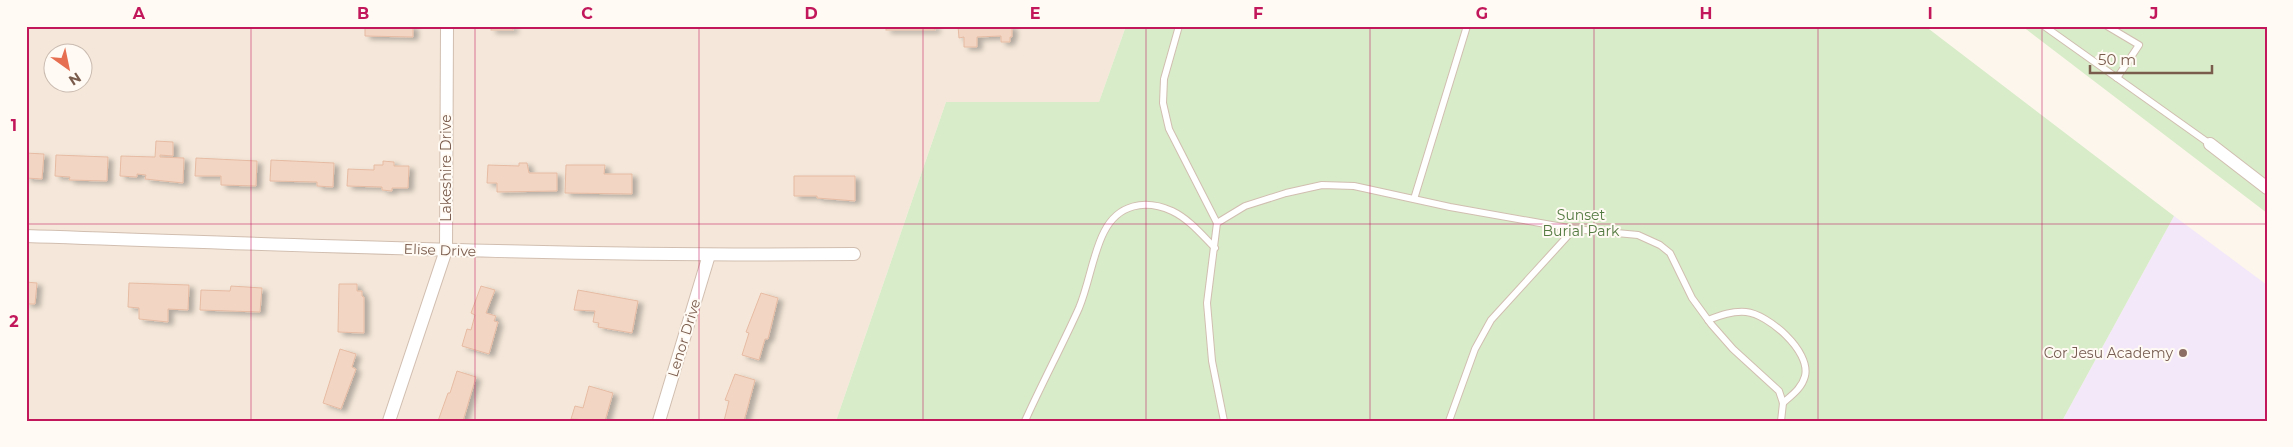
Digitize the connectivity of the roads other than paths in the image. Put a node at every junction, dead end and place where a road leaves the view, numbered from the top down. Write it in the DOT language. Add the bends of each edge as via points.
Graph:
graph roads {
  1 [pos="447,26"];
  2 [pos="1179,26"];
  3 [pos="1467,26"];
  4 [pos="2044,26"];
  5 [pos="2107,26"];
  6 [pos="2117,78"];
  7 [pos="2210,144"];
  8 [pos="2267,188"];
  9 [pos="1414,199"];
  10 [pos="1218,223"];
  11 [pos="1574,228"];
  12 [pos="26,236"];
  13 [pos="1215,248"];
  14 [pos="446,250"];
  15 [pos="854,254"];
  16 [pos="708,255"];
  17 [pos="1708,320"];
  18 [pos="1783,402"];
  19 [pos="389,421"];
  20 [pos="659,421"];
  21 [pos="1024,421"];
  22 [pos="1224,421"];
  23 [pos="1449,421"];
  24 [pos="1781,421"];
  1 -- 14 [label="street, Lakeshire Drive"];
  2 -- 10 [label="lane" via="1164,79 1163,103 1173,138"];
  3 -- 9 [label="lane"];
  4 -- 6 [label="lane"];
  5 -- 6 [label="lane" via="2139,45"];
  6 -- 7 [label="lane"];
  7 -- 8 [label="street"];
  9 -- 10 [label="lane" via="1354,186 1322,185 1245,206"];
  9 -- 11 [label="lane"];
  10 -- 13 [label="lane"];
  11 -- 17 [label="lane" via="1638,235 1660,245 1670,253 1692,298"];
  11 -- 23 [label="lane" via="1491,320 1474,349"];
  12 -- 14 [label="street, Elise Drive"];
  13 -- 21 [label="lane" via="1188,222 1172,211 1153,205 1137,204 1115,217 1104,232 1080,307"];
  13 -- 22 [label="lane" via="1208,287 1208,333"];
  14 -- 16 [label="street, Elise Drive"];
  14 -- 19 [label="street, Lakeshire Drive"];
  15 -- 16 [label="street, Elise Drive"];
  16 -- 20 [label="street, Lenor Drive"];
  17 -- 18 [label="lane" via="1733,349 1779,391"];
  17 -- 18 [label="lane" via="1730,312 1747,312 1761,316 1777,327 1805,363 1805,375 1799,388"];
  18 -- 24 [label="lane"];
}
